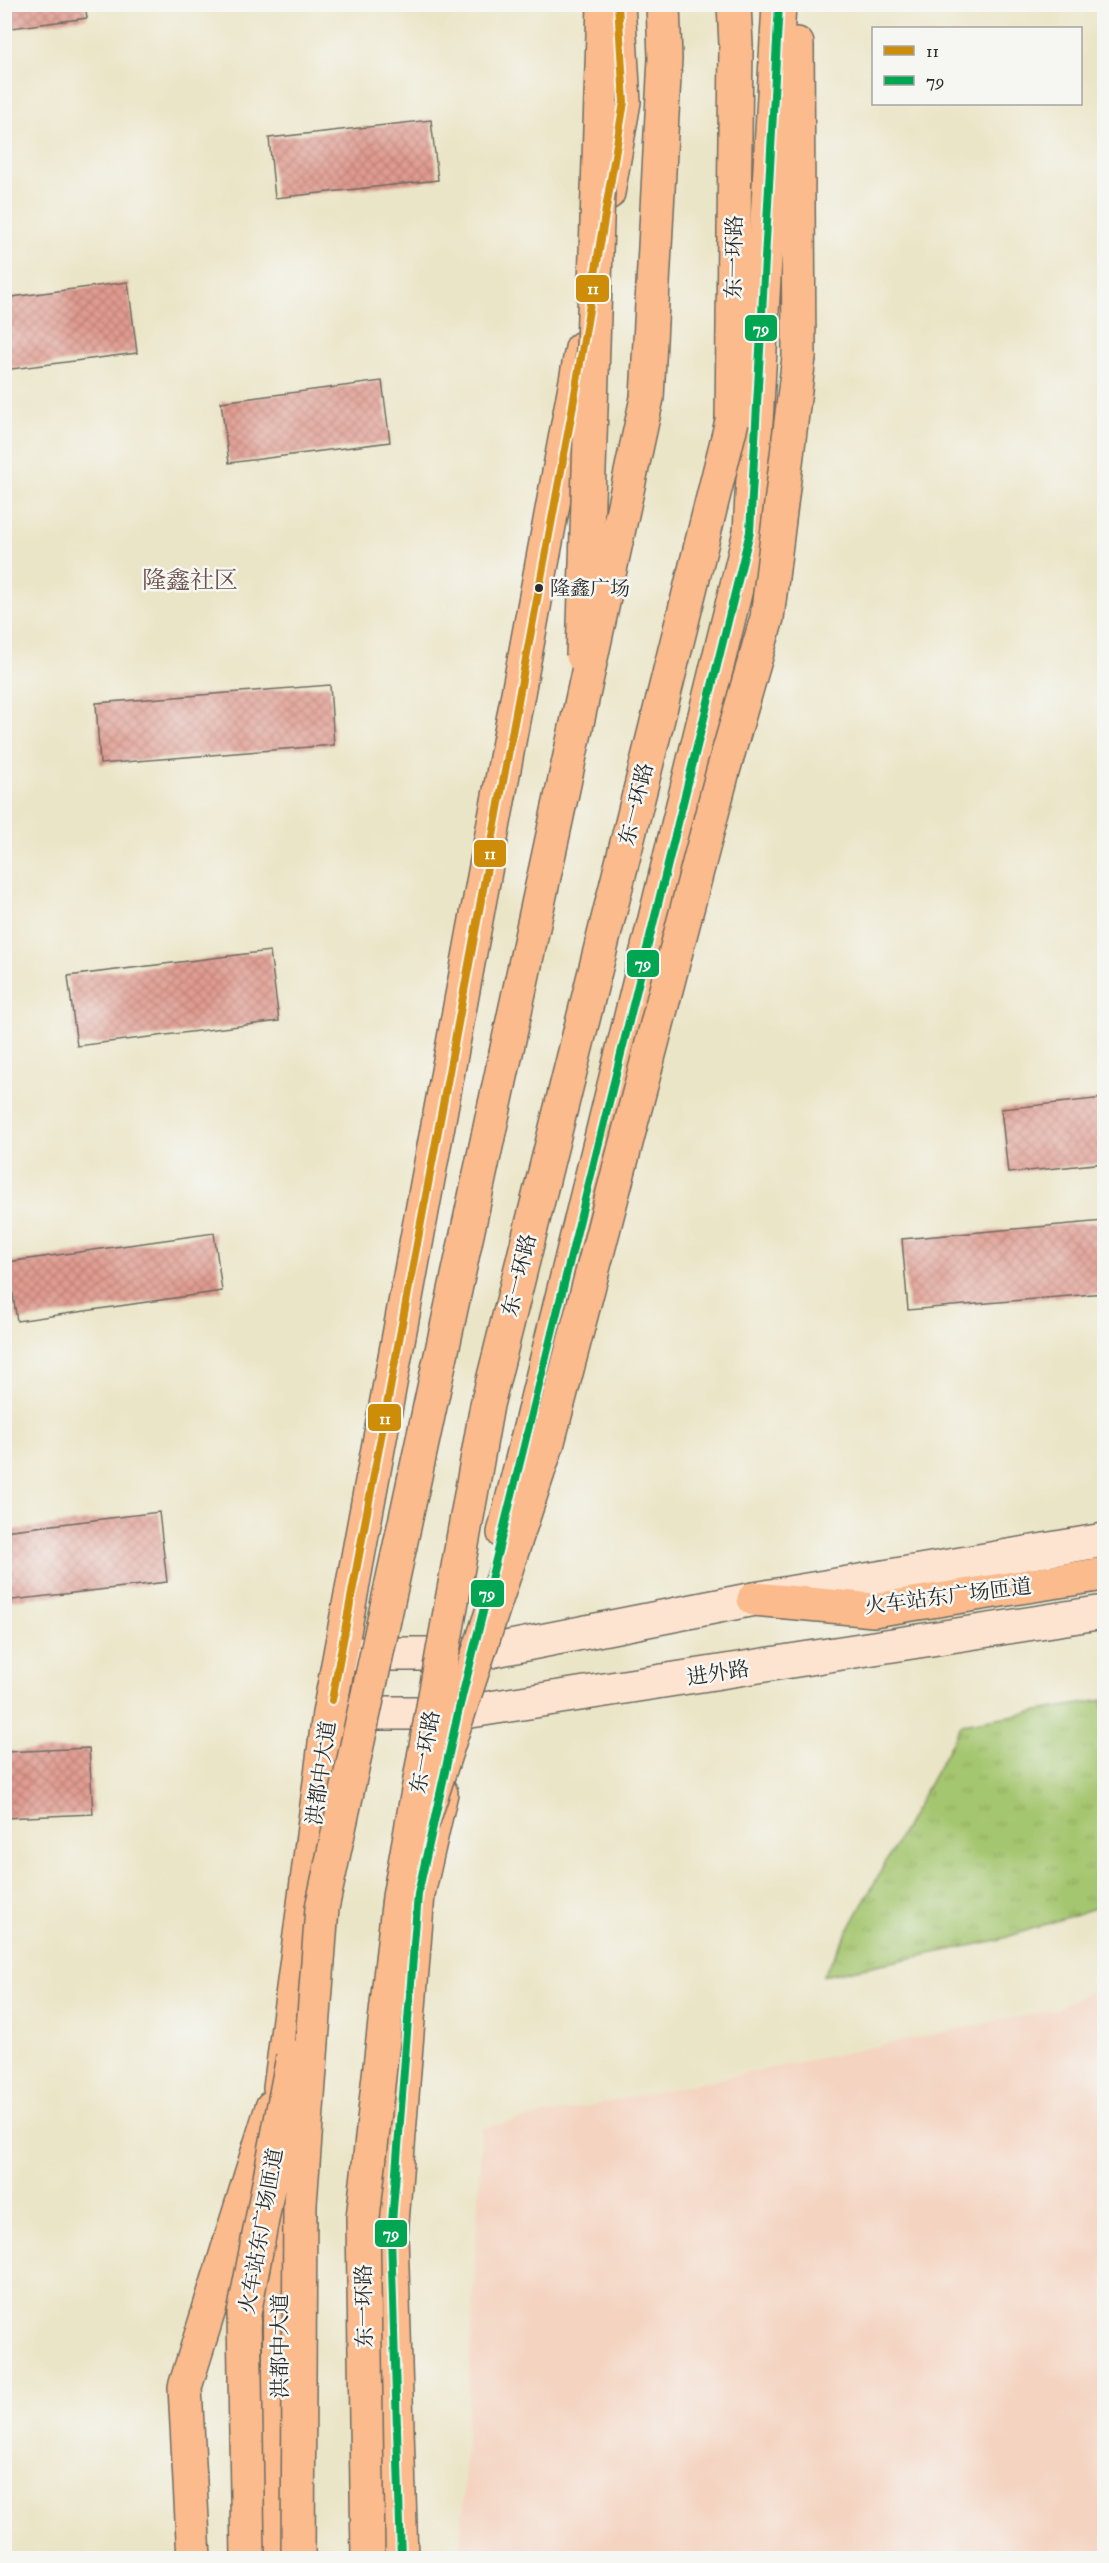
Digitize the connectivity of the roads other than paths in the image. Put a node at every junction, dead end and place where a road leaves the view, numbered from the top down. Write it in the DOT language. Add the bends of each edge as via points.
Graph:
graph roads {
  1 [pos="604,4"];
  2 [pos="618,4"];
  3 [pos="663,4"];
  4 [pos="734,4"];
  5 [pos="779,4"];
  6 [pos="797,4"];
  7 [pos="581,706"];
  8 [pos="1104,1540"];
  9 [pos="1104,1574"];
  10 [pos="754,1599"];
  11 [pos="1104,1612"];
  12 [pos="342,1654"];
  13 [pos="475,1654"];
  14 [pos="329,1713"];
  15 [pos="458,1713"];
  16 [pos="399,1897"];
  17 [pos="322,1908"];
  18 [pos="280,2082"];
  19 [pos="194,2559"];
  20 [pos="248,2559"];
  21 [pos="279,2559"];
  22 [pos="298,2559"];
  23 [pos="368,2559"];
  24 [pos="401,2559"];
  1 -- 7 [label="main road, bridge"];
  2 -- 12 [label="main road, 洪都中大道" via="624,102 575,394"];
  3 -- 7 [label="main road, bridge" via="665,58 647,398"];
  4 -- 16 [label="main road, 东一环路, bridge" via="732,421 487,1405"];
  5 -- 13 [label="main road" via="750,532"];
  6 -- 16 [label="main road, bridge" via="799,357 767,618 723,771 548,1442"];
  7 -- 17 [label="main road, bridge"];
  8 -- 10 [label="street"];
  9 -- 10 [label="main road, 火车站东广场匝道" via="874,1610"];
  10 -- 13 [label="street"];
  11 -- 15 [label="street, 进外路"];
  12 -- 13 [label="street"];
  12 -- 14 [label="main road, 洪都中大道"];
  13 -- 15 [label="main road"];
  14 -- 15 [label="street, 进外路"];
  14 -- 18 [label="main road, 洪都中大道"];
  15 -- 24 [label="main road" via="418,1894 391,2235"];
  16 -- 23 [label="main road, 东一环路, bridge" via="363,2218"];
  17 -- 20 [label="main road, 火车站东广场匝道, bridge" via="244,2314"];
  17 -- 22 [label="main road, bridge" via="300,2204"];
  18 -- 19 [label="main road" via="185,2387"];
  18 -- 21 [label="main road, 洪都中大道"];
}
